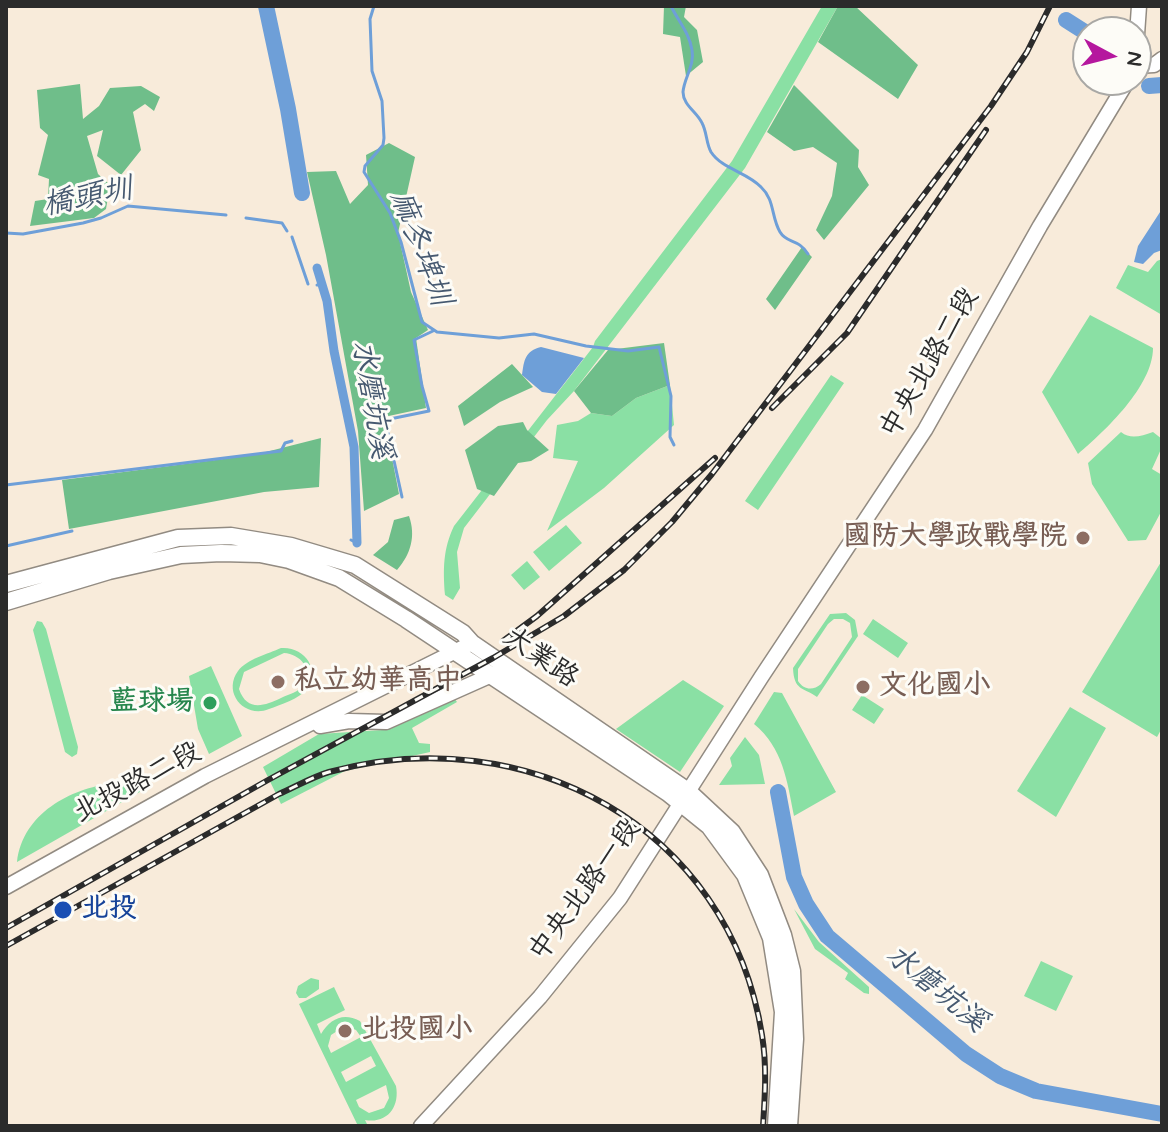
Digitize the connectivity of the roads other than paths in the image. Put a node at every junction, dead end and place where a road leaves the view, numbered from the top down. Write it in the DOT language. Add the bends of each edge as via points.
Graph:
graph roads {
  1 [pos="1119,96"];
  2 [pos="6,584"];
  3 [pos="6,602"];
  4 [pos="472,643"];
  5 [pos="455,651"];
  6 [pos="768,667"];
  7 [pos="513,670"];
  8 [pos="491,674"];
  9 [pos="297,733"];
  10 [pos="684,797"];
  11 [pos="6,887"];
  12 [pos="421,1126"];
  13 [pos="776,1126"];
  14 [pos="789,1126"];
  1 -- 6 [label="street, 中央北路二段" via="925,430"];
  2 -- 4 [label="main road, 大業路" via="178,538 231,536 355,565"];
  3 -- 5 [label="main road, 大業路" via="181,555 260,554 339,578"];
  4 -- 5 [label="street"];
  4 -- 7 [label="main road, 大業路"];
  5 -- 8 [label="main road, 大業路"];
  5 -- 9 [label="street"];
  6 -- 10 [label="street, 中央北路一段"];
  7 -- 8 [label="street"];
  7 -- 10 [label="main road, 大業路"];
  8 -- 9 [label="street" via="386,722 337,722"];
  8 -- 10 [label="main road, 大業路"];
  9 -- 11 [label="street, 北投路二段" via="155,803"];
  10 -- 12 [label="street, 中央北路一段" via="620,898 540,997"];
  10 -- 13 [label="main road, 大業路" via="745,875 771,938 783,1012"];
  10 -- 14 [label="main road, 大業路" via="732,832 760,875 783,935 795,1009"];
}
